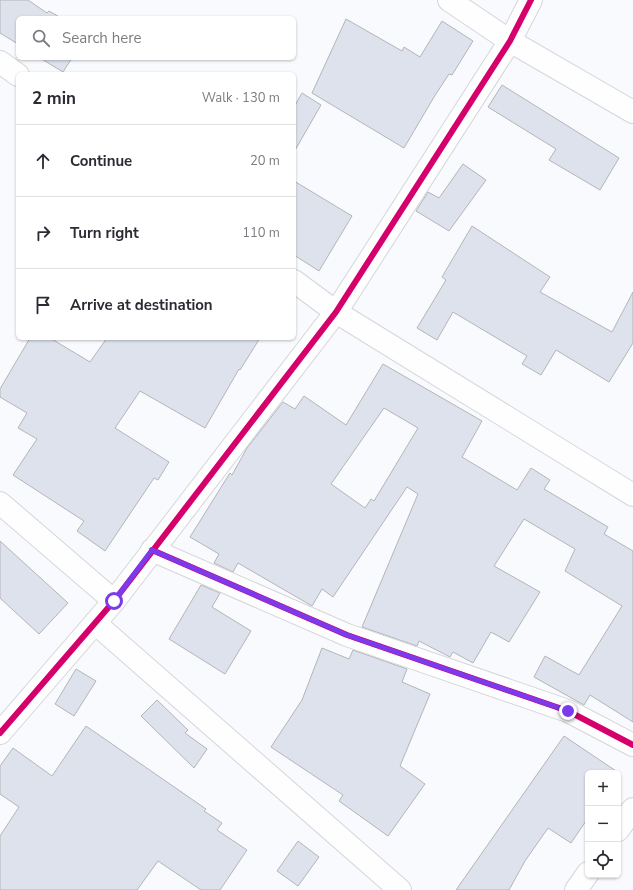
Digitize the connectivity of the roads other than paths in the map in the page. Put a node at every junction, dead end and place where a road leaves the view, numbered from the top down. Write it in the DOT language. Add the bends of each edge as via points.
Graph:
graph roads {
  1 [pos="449,0"];
  2 [pos="531,0"];
  3 [pos="510,41"];
  4 [pos="0,62"];
  5 [pos="16,74"];
  6 [pos="633,112"];
  7 [pos="296,282"];
  8 [pos="336,312"];
  9 [pos="633,495"];
  10 [pos="0,503"];
  11 [pos="152,550"];
  12 [pos="114,601"];
  13 [pos="94,623"];
  14 [pos="0,734"];
  15 [pos="633,745"];
  16 [pos="633,809"];
  17 [pos="621,826"];
  18 [pos="585,876"];
  19 [pos="400,890"];
  20 [pos="576,890"];
  1 -- 3 [label="street"];
  2 -- 3 [label="street"];
  3 -- 6 [label="street"];
  3 -- 8 [label="street"];
  4 -- 5 [label="street"];
  7 -- 8 [label="street"];
  8 -- 9 [label="street"];
  8 -- 11 [label="street"];
  10 -- 12 [label="street"];
  11 -- 12 [label="street"];
  11 -- 15 [label="street" via="347,635 568,711"];
  12 -- 13 [label="street"];
  13 -- 14 [label="street"];
  13 -- 19 [label="street"];
  16 -- 17 [label="street"];
  18 -- 20 [label="street"];
}
